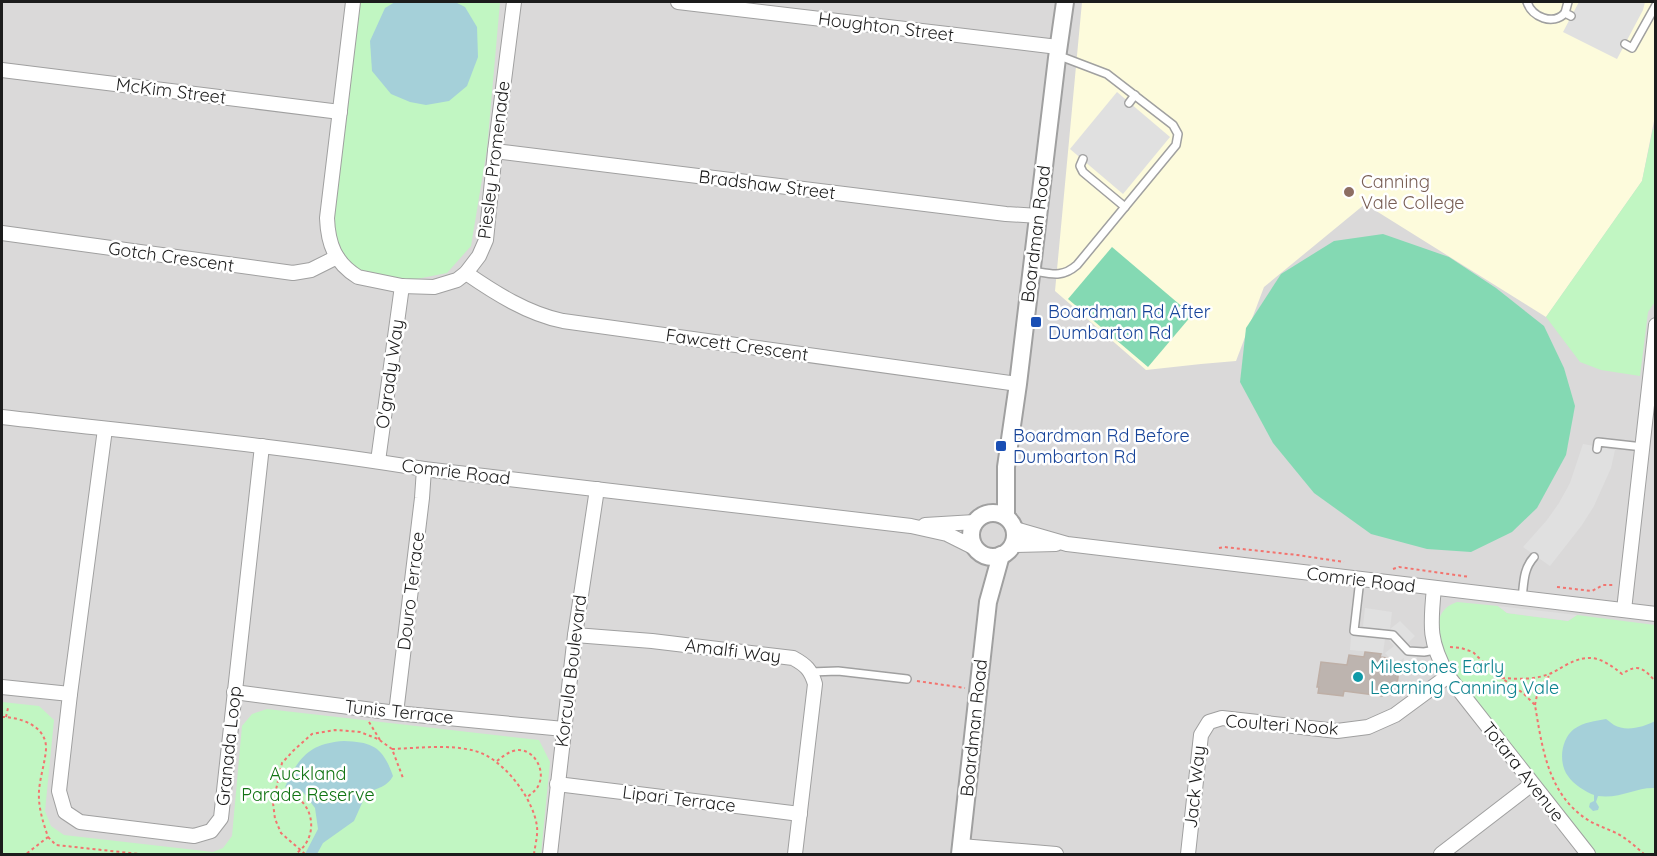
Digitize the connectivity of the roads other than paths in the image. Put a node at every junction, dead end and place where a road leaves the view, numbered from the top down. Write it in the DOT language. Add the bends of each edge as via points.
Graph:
graph roads {
  1 [pos="353,2"];
  2 [pos="514,2"];
  3 [pos="678,2"];
  4 [pos="1065,2"];
  5 [pos="1527,2"];
  6 [pos="1568,2"];
  7 [pos="1656,5"];
  8 [pos="1625,44"];
  9 [pos="1058,53"];
  10 [pos="2,70"];
  11 [pos="1135,95"];
  12 [pos="1129,103"];
  13 [pos="340,112"];
  14 [pos="1164,118"];
  15 [pos="1157,126"];
  16 [pos="495,151"];
  17 [pos="1083,159"];
  18 [pos="1125,207"];
  19 [pos="1039,216"];
  20 [pos="2,233"];
  21 [pos="337,257"];
  22 [pos="1032,271"];
  23 [pos="466,273"];
  24 [pos="402,286"];
  25 [pos="1656,325"];
  26 [pos="1018,384"];
  27 [pos="2,417"];
  28 [pos="105,429"];
  29 [pos="262,446"];
  30 [pos="1643,447"];
  31 [pos="1596,449"];
  32 [pos="378,461"];
  33 [pos="1006,467"];
  34 [pos="424,469"];
  35 [pos="597,489"];
  36 [pos="981,518"];
  37 [pos="911,526"];
  38 [pos="1009,536"];
  39 [pos="978,550"];
  40 [pos="1534,557"];
  41 [pos="1360,579"];
  42 [pos="1434,588"];
  43 [pos="1522,598"];
  44 [pos="988,602"];
  45 [pos="1624,610"];
  46 [pos="1656,614"];
  47 [pos="574,635"];
  48 [pos="1441,649"];
  49 [pos="811,672"];
  50 [pos="1448,676"];
  51 [pos="907,679"];
  52 [pos="2,687"];
  53 [pos="234,692"];
  54 [pos="70,694"];
  55 [pos="396,713"];
  56 [pos="1209,722"];
  57 [pos="564,729"];
  58 [pos="557,784"];
  59 [pos="1532,784"];
  60 [pos="800,814"];
  61 [pos="960,850"];
  62 [pos="550,855"];
  63 [pos="795,855"];
  64 [pos="1056,855"];
  65 [pos="1188,855"];
  66 [pos="1441,855"];
  67 [pos="1588,855"];
  1 -- 13 [label="street"];
  2 -- 16 [label="street, Piesley Promenade"];
  3 -- 9 [label="street, Houghton Street"];
  4 -- 9 [label="street, Boardman Road"];
  5 -- 6 [label="lane" via="1534,13 1552,20 1568,15"];
  7 -- 8 [label="lane" via="1632,48"];
  9 -- 11 [label="lane" via="1107,74"];
  9 -- 19 [label="street, Boardman Road"];
  10 -- 13 [label="street, McKim Street"];
  11 -- 12 [label="lane"];
  11 -- 14 [label="lane"];
  13 -- 21 [label="street" via="327,218 329,241"];
  14 -- 15 [label="lane"];
  14 -- 18 [label="lane" via="1178,134 1176,145"];
  16 -- 19 [label="street, Bradshaw Street"];
  16 -- 23 [label="street, Piesley Promenade" via="486,240"];
  17 -- 18 [label="lane" via="1083,172 1108,187"];
  18 -- 22 [label="lane" via="1067,273"];
  19 -- 22 [label="street, Boardman Road"];
  20 -- 21 [label="street, Gotch Crescent" via="293,273 311,270"];
  21 -- 24 [label="street" via="358,277"];
  22 -- 26 [label="street, Boardman Road"];
  23 -- 24 [label="street" via="434,287"];
  23 -- 26 [label="street, Fawcett Crescent" via="503,297 553,319"];
  24 -- 32 [label="street, O'grady Way"];
  25 -- 30 [label="street"];
  26 -- 33 [label="street, Boardman Road"];
  27 -- 28 [label="street, Comrie Road"];
  28 -- 29 [label="street, Comrie Road"];
  28 -- 54 [label="street, Granada Loop"];
  29 -- 32 [label="street, Comrie Road"];
  29 -- 53 [label="street, Granada Loop"];
  30 -- 31 [label="lane" via="1598,442"];
  30 -- 45 [label="street"];
  32 -- 34 [label="street, Comrie Road"];
  33 -- 36 [label="street, Boardman Road"];
  33 -- 38 [label="street, Boardman Road"];
  34 -- 35 [label="street, Comrie Road"];
  34 -- 55 [label="street, Douro Terrace"];
  35 -- 37 [label="street, Comrie Road"];
  35 -- 47 [label="street, Korcula Boulevard"];
  36 -- 37 [label="street, Comrie Road"];
  36 -- 38 [label="street" via="1000,513"];
  36 -- 39 [label="street, Boardman Road" via="971,535"];
  37 -- 39 [label="street, Comrie Road" via="947,534"];
  38 -- 39 [label="street" via="994,557"];
  38 -- 41 [label="street, Comrie Road"];
  38 -- 44 [label="street, Boardman Road"];
  39 -- 44 [label="street, Boardman Road" via="986,563"];
  40 -- 43 [label="lane" via="1525,572"];
  41 -- 42 [label="street, Comrie Road"];
  41 -- 48 [label="lane" via="1354,631 1393,636 1408,651"];
  42 -- 43 [label="street, Comrie Road"];
  42 -- 48 [label="street, Totara Avenue" via="1432,634"];
  43 -- 45 [label="street, Comrie Road"];
  44 -- 61 [label="street, Boardman Road"];
  45 -- 46 [label="street, Comrie Road"];
  47 -- 49 [label="street, Amalfi Way" via="793,658"];
  47 -- 57 [label="street, Korcula Boulevard"];
  48 -- 50 [label="street, Totara Avenue" via="1437,657"];
  49 -- 51 [label="lane" via="838,670"];
  49 -- 60 [label="street" via="814,684"];
  50 -- 56 [label="street, Coulteri Nook" via="1395,715 1368,727 1336,731 1222,718"];
  50 -- 59 [label="street, Totara Avenue"];
  52 -- 54 [label="street"];
  53 -- 54 [label="street, Granada Loop" via="221,818 211,831 194,836 80,822 64,812 59,791"];
  53 -- 55 [label="street, Tunis Terrace"];
  55 -- 57 [label="street, Tunis Terrace"];
  56 -- 65 [label="street, Jack Way" via="1200,735"];
  57 -- 58 [label="street, Korcula Boulevard"];
  58 -- 60 [label="street, Lipari Terrace"];
  58 -- 62 [label="street, Korcula Boulevard"];
  59 -- 66 [label="street"];
  59 -- 67 [label="street, Totara Avenue"];
  60 -- 63 [label="street"];
  61 -- 64 [label="street"];
}
